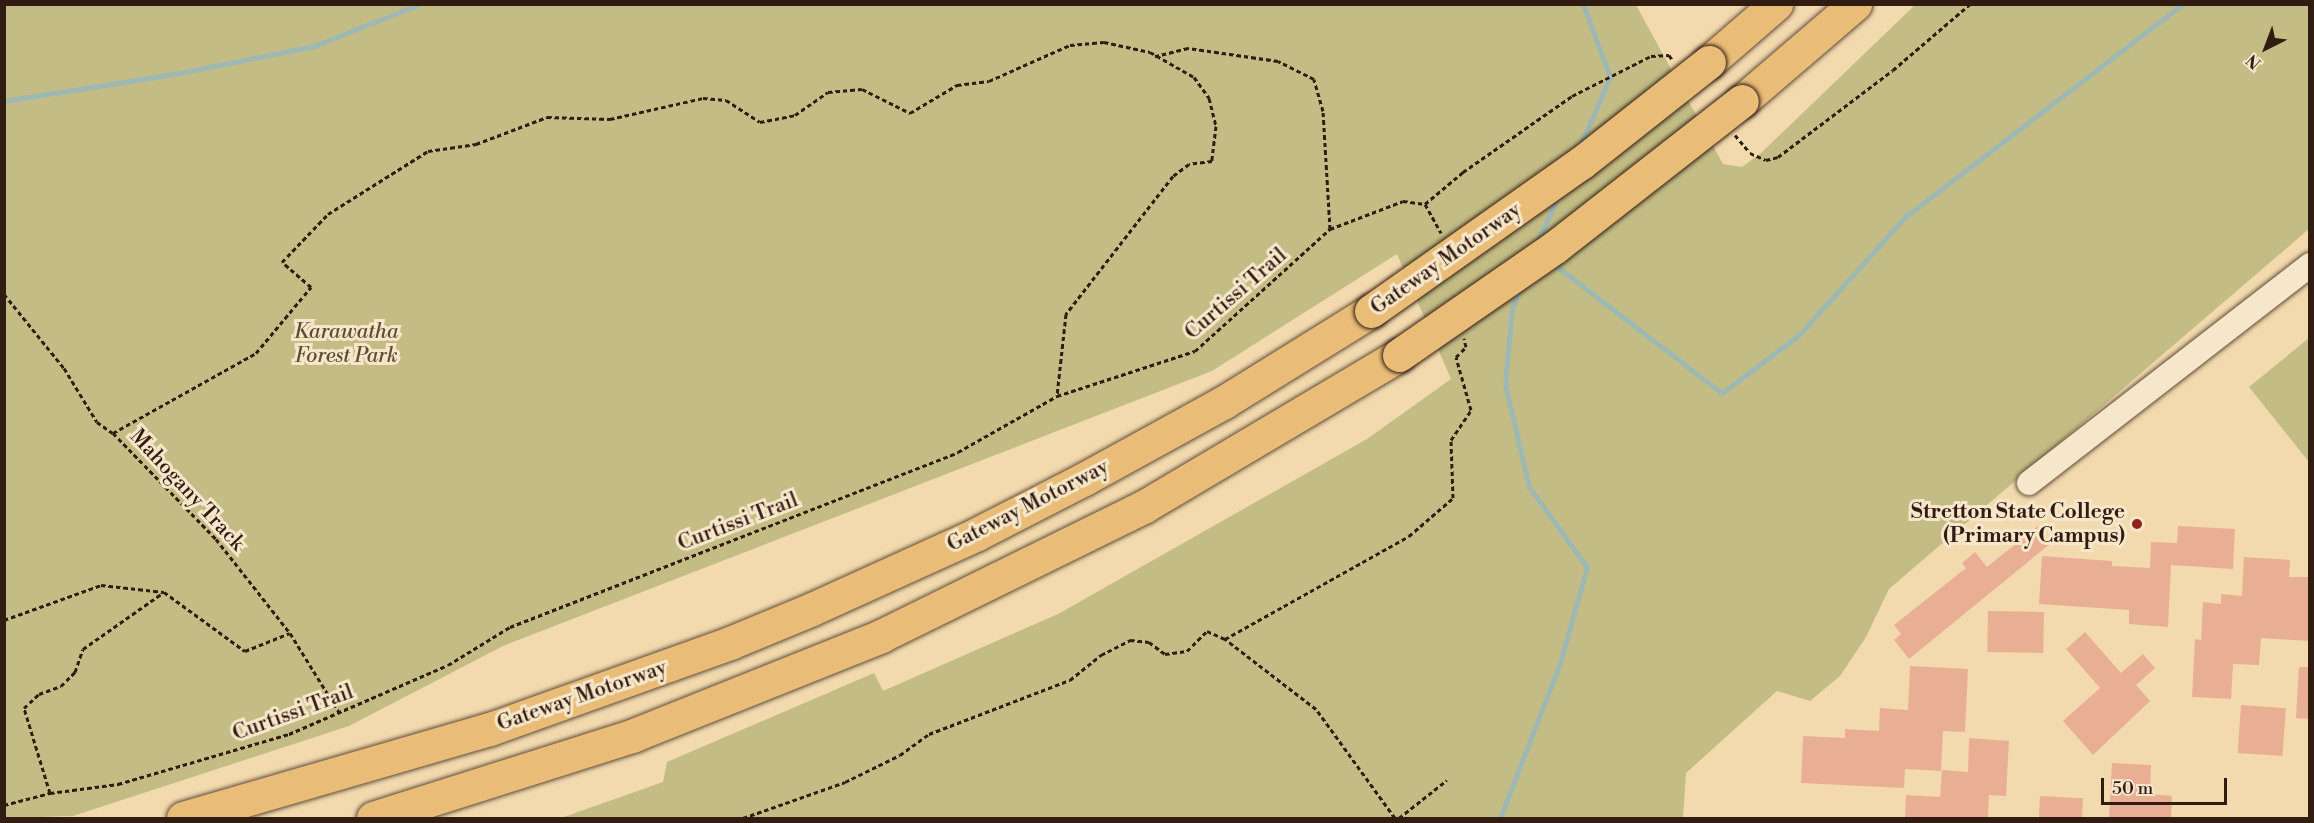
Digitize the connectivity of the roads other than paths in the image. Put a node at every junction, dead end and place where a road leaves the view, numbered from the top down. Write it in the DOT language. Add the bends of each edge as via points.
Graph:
graph roads {
  1 [pos="1776,4"];
  2 [pos="1855,4"];
  3 [pos="2310,265"];
  4 [pos="2029,483"];
  5 [pos="183,819"];
  6 [pos="373,819"];
  1 -- 5 [label="highway, Gateway Motorway, bridge" via="1581,163 1371,311 1224,402 1084,479 915,563 771,626 490,729"];
  2 -- 6 [label="highway, bridge" via="1742,101 1563,240 1399,355 1145,506 881,636 634,735"];
  3 -- 4 [label="lane"];
}
